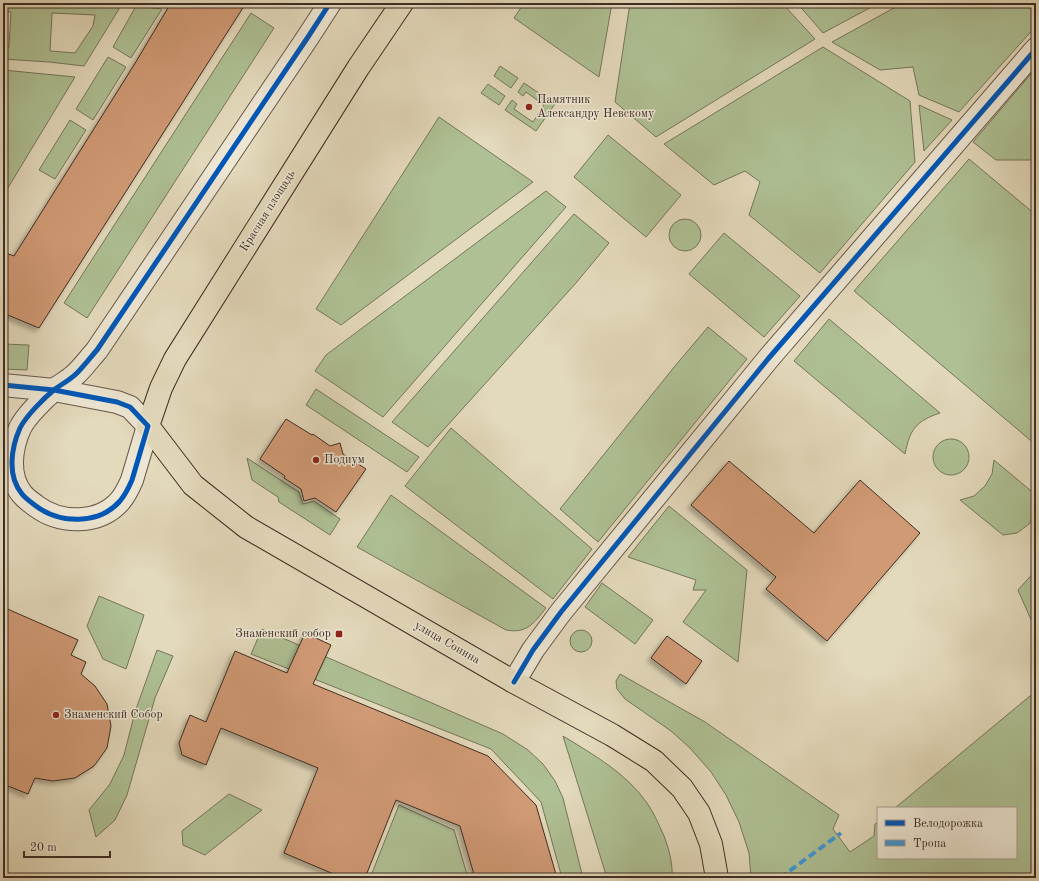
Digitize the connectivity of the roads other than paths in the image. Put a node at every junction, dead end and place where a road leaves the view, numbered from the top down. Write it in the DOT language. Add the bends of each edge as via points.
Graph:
graph roads {
  1 [pos="330,3"];
  2 [pos="402,3"];
  3 [pos="1036,49"];
  4 [pos="3,385"];
  5 [pos="54,390"];
  6 [pos="148,426"];
  7 [pos="9,481"];
  8 [pos="514,682"];
  9 [pos="717,878"];
  1 -- 5 [label="street" via="96,350 77,374"];
  2 -- 6 [label="main road, Красная площадь" via="176,359 161,388"];
  3 -- 8 [label="street" via="764,365 561,612 533,650"];
  4 -- 5 [label="street"];
  5 -- 6 [label="street" via="117,402 130,407"];
  5 -- 7 [label="street" via="26,419 17,436"];
  6 -- 7 [label="street" via="129,488 120,501 96,516 85,519 61,518 48,513"];
  6 -- 8 [label="main road, улица Сонина" via="193,485 246,527"];
  8 -- 9 [label="main road, улица Сонина" via="612,735 654,761 682,788 699,813 711,844"];
}
